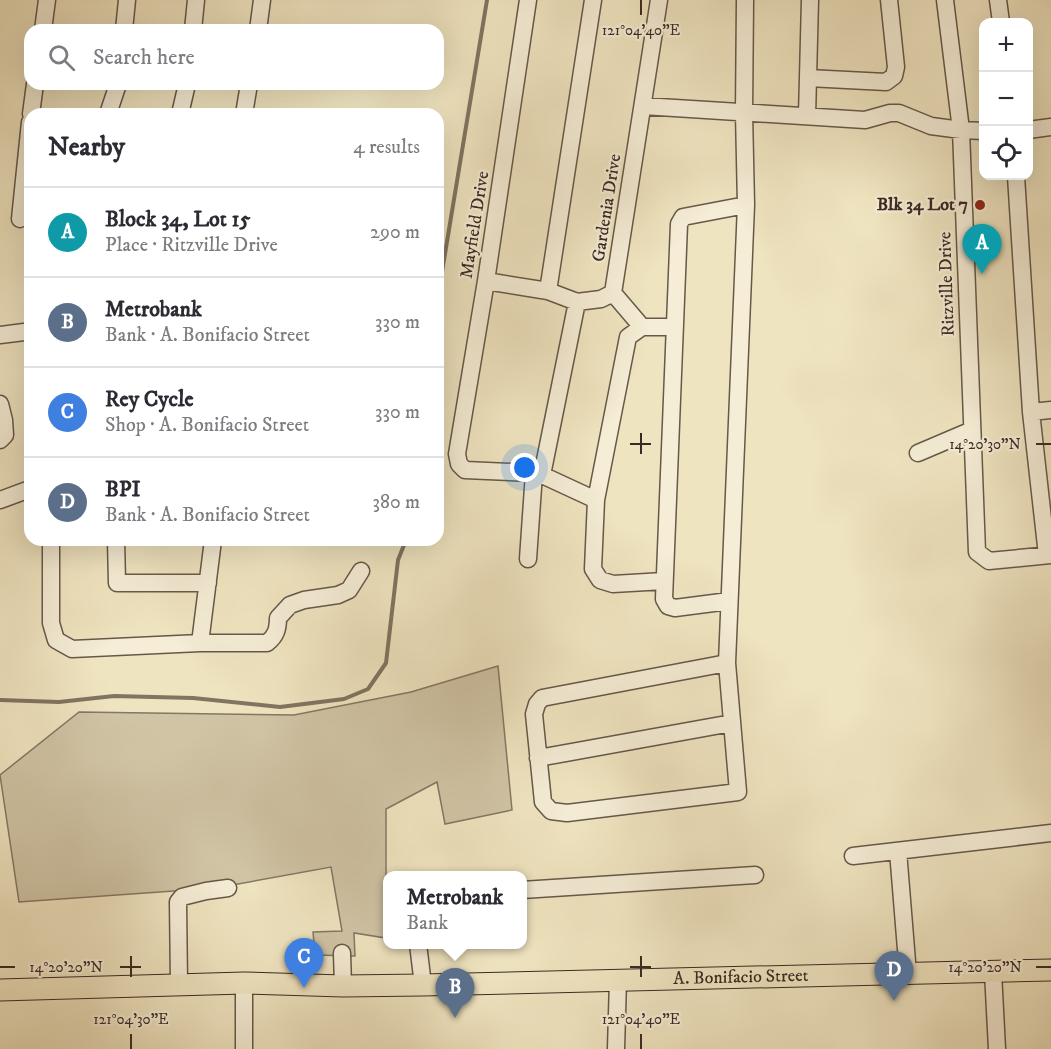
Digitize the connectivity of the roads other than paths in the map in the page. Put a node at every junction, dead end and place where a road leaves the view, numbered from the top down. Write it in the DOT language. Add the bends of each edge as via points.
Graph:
graph roads {
  1 [pos="47,0"];
  2 [pos="127,0"];
  3 [pos="196,0"];
  4 [pos="262,0"];
  5 [pos="528,0"];
  6 [pos="593,0"];
  7 [pos="659,0"];
  8 [pos="746,0"];
  9 [pos="810,0"];
  10 [pos="889,0"];
  11 [pos="945,0"];
  12 [pos="998,0"];
  13 [pos="1000,18"];
  14 [pos="44,24"];
  15 [pos="125,24"];
  16 [pos="194,24"];
  17 [pos="259,24"];
  18 [pos="808,78"];
  19 [pos="34,90"];
  20 [pos="116,90"];
  21 [pos="186,90"];
  22 [pos="248,90"];
  23 [pos="643,106"];
  24 [pos="32,108"];
  25 [pos="110,108"];
  26 [pos="181,108"];
  27 [pos="245,108"];
  28 [pos="744,113"];
  29 [pos="807,116"];
  30 [pos="1051,127"];
  31 [pos="1033,129"];
  32 [pos="961,130"];
  33 [pos="979,131"];
  34 [pos="1016,180"];
  35 [pos="746,205"];
  36 [pos="24,206"];
  37 [pos="20,219"];
  38 [pos="486,281"];
  39 [pos="548,291"];
  40 [pos="613,292"];
  41 [pos="577,302"];
  42 [pos="642,327"];
  43 [pos="674,327"];
  44 [pos="24,332"];
  45 [pos="0,335"];
  46 [pos="0,404"];
  47 [pos="1051,410"];
  48 [pos="1031,412"];
  49 [pos="972,430"];
  50 [pos="0,440"];
  51 [pos="918,453"];
  52 [pos="538,474"];
  53 [pos="24,491"];
  54 [pos="0,500"];
  55 [pos="596,500"];
  56 [pos="51,546"];
  57 [pos="116,546"];
  58 [pos="212,546"];
  59 [pos="1049,555"];
  60 [pos="528,559"];
  61 [pos="361,571"];
  62 [pos="664,581"];
  63 [pos="208,583"];
  64 [pos="729,601"];
  65 [pos="200,644"];
  66 [pos="727,663"];
  67 [pos="732,723"];
  68 [pos="538,758"];
  69 [pos="1051,833"];
  70 [pos="898,851"];
  71 [pos="853,856"];
  72 [pos="755,875"];
  73 [pos="228,888"];
  74 [pos="527,890"];
  75 [pos="418,949"];
  76 [pos="342,953"];
  77 [pos="1051,970"];
  78 [pos="993,972"];
  79 [pos="908,974"];
  80 [pos="618,980"];
  81 [pos="244,983"];
  82 [pos="179,985"];
  83 [pos="423,985"];
  84 [pos="343,986"];
  85 [pos="0,990"];
  86 [pos="244,1049"];
  87 [pos="616,1049"];
  88 [pos="997,1049"];
  1 -- 14 [label="street"];
  2 -- 15 [label="street"];
  3 -- 16 [label="street"];
  4 -- 17 [label="street"];
  5 -- 38 [label="street, Mayfield Drive"];
  6 -- 39 [label="street"];
  7 -- 23 [label="street, Gardenia Drive"];
  8 -- 28 [label="street"];
  9 -- 18 [label="street"];
  10 -- 18 [label="street" via="894,76 886,82"];
  11 -- 32 [label="street, Ritzville Drive"];
  12 -- 13 [label="street"];
  18 -- 29 [label="street"];
  19 -- 24 [label="street"];
  20 -- 25 [label="street"];
  21 -- 26 [label="street"];
  22 -- 27 [label="street"];
  23 -- 28 [label="street"];
  23 -- 40 [label="street, Gardenia Drive"];
  28 -- 29 [label="street"];
  28 -- 35 [label="street"];
  29 -- 32 [label="street" via="865,120 899,113 931,126"];
  30 -- 31 [label="street"];
  32 -- 33 [label="street"];
  32 -- 49 [label="street, Ritzville Drive"];
  34 -- 48 [label="street"];
  35 -- 43 [label="street" via="683,217 679,224"];
  35 -- 64 [label="street"];
  36 -- 37 [label="street"];
  38 -- 39 [label="street"];
  38 -- 52 [label="street, Mayfield Drive" via="457,454 459,464 465,470"];
  39 -- 41 [label="street"];
  40 -- 41 [label="street" via="601,299"];
  40 -- 42 [label="street"];
  41 -- 52 [label="street"];
  42 -- 43 [label="street"];
  42 -- 55 [label="street" via="628,337"];
  43 -- 62 [label="street"];
  44 -- 45 [label="street"];
  46 -- 50 [label="street" via="5,435"];
  47 -- 48 [label="street"];
  48 -- 59 [label="street"];
  49 -- 51 [label="street"];
  49 -- 59 [label="street, Ritzville Drive" via="977,552 989,561"];
  52 -- 55 [label="street"];
  52 -- 60 [label="street"];
  53 -- 54 [label="street"];
  55 -- 62 [label="street" via="593,569 600,580 613,584"];
  56 -- 65 [label="street" via="51,623 56,640 72,649"];
  57 -- 63 [label="street" via="117,583"];
  58 -- 63 [label="street"];
  61 -- 65 [label="street" via="349,590 290,605 278,618 274,637 267,643"];
  62 -- 64 [label="street" via="668,606"];
  63 -- 65 [label="street"];
  64 -- 66 [label="street"];
  66 -- 67 [label="street"];
  66 -- 68 [label="street" via="542,698 534,714"];
  67 -- 68 [label="street"];
  67 -- 68 [label="street" via="738,792 567,813 551,811 543,802"];
  69 -- 70 [label="street"];
  70 -- 71 [label="street"];
  70 -- 79 [label="street"];
  72 -- 74 [label="street"];
  73 -- 82 [label="street" via="182,897 178,903"];
  75 -- 83 [label="street"];
  76 -- 84 [label="street"];
  77 -- 78 [label="main road, A. Bonifacio Street"];
  78 -- 79 [label="main road, A. Bonifacio Street"];
  78 -- 88 [label="street"];
  79 -- 80 [label="main road, A. Bonifacio Street"];
  80 -- 83 [label="main road, A. Bonifacio Street"];
  80 -- 87 [label="street"];
  81 -- 82 [label="main road, A. Bonifacio Street"];
  81 -- 84 [label="main road, A. Bonifacio Street"];
  81 -- 86 [label="street"];
  82 -- 85 [label="main road, A. Bonifacio Street"];
  83 -- 84 [label="main road, A. Bonifacio Street"];
}
